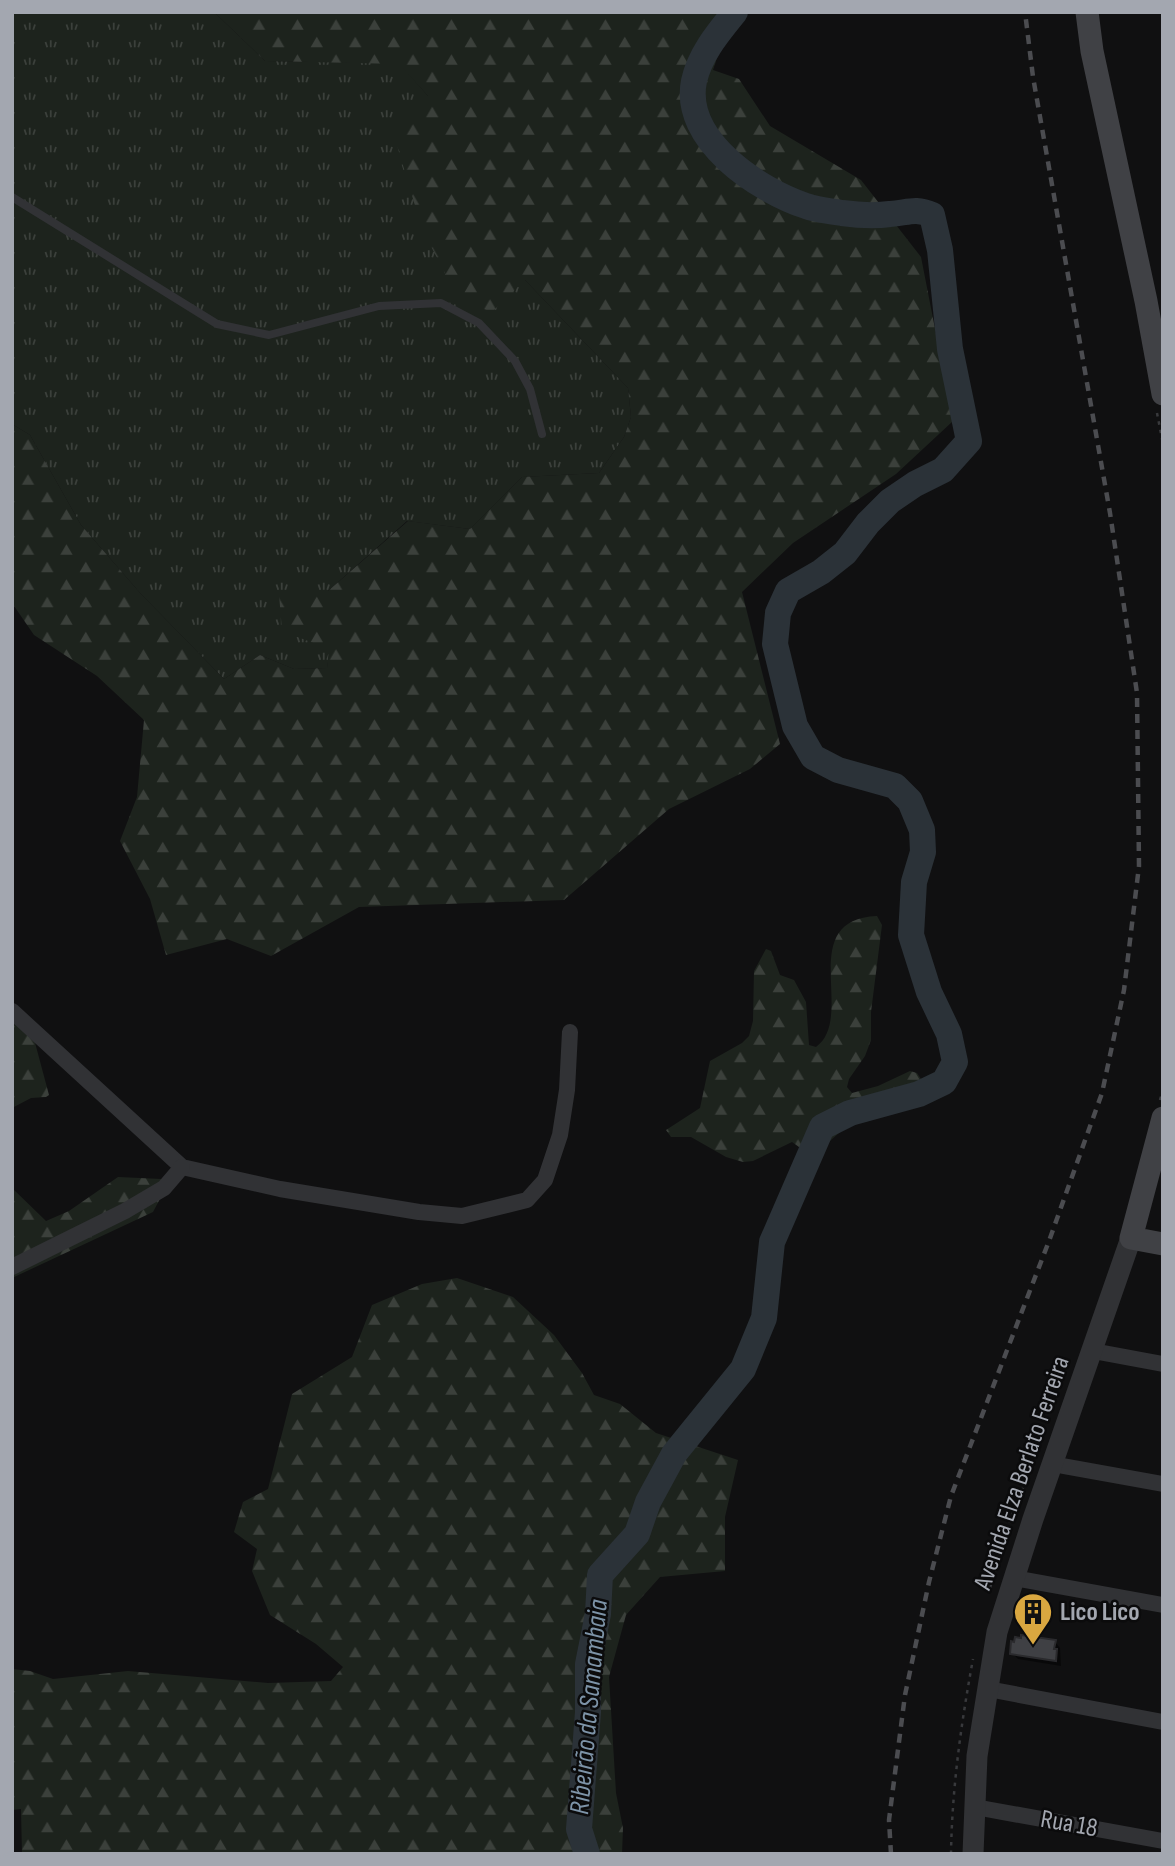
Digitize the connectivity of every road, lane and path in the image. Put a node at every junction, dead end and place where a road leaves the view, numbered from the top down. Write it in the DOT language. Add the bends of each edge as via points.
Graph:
graph roads {
  1 [pos="1087,12"];
  2 [pos="12,197"];
  3 [pos="1163,394"];
  4 [pos="542,434"];
  5 [pos="12,1011"];
  6 [pos="570,1032"];
  7 [pos="1163,1118"];
  8 [pos="181,1167"];
  9 [pos="1131,1238"];
  10 [pos="1163,1244"];
  11 [pos="12,1267"];
  12 [pos="1093,1351"];
  13 [pos="1163,1364"];
  14 [pos="1052,1464"];
  15 [pos="1163,1485"];
  16 [pos="1014,1578"];
  17 [pos="1163,1605"];
  18 [pos="988,1689"];
  19 [pos="1163,1722"];
  20 [pos="975,1807"];
  21 [pos="1163,1841"];
  22 [pos="973,1854"];
  1 -- 3 [label="main road"];
  2 -- 4 [label="lane" via="217,324 269,335 379,306 441,303 479,323 515,361 530,389"];
  5 -- 8 [label="street"];
  6 -- 8 [label="street" via="560,1135 545,1180 527,1200 461,1216 419,1212"];
  7 -- 9 [label="main road, Avenida Elza Berlato Ferreira"];
  8 -- 11 [label="street" via="164,1188"];
  9 -- 10 [label="main road"];
  9 -- 12 [label="street, Avenida Elza Berlato Ferreira"];
  12 -- 13 [label="street"];
  12 -- 14 [label="street, Avenida Elza Berlato Ferreira"];
  14 -- 15 [label="street"];
  14 -- 16 [label="street, Avenida Elza Berlato Ferreira"];
  16 -- 17 [label="street"];
  16 -- 18 [label="street, Avenida Elza Berlato Ferreira" via="997,1632"];
  18 -- 19 [label="street"];
  18 -- 20 [label="street, Avenida Elza Berlato Ferreira" via="977,1756"];
  20 -- 21 [label="street, Rua 18"];
  20 -- 22 [label="street, Avenida Elza Berlato Ferreira"];
}
